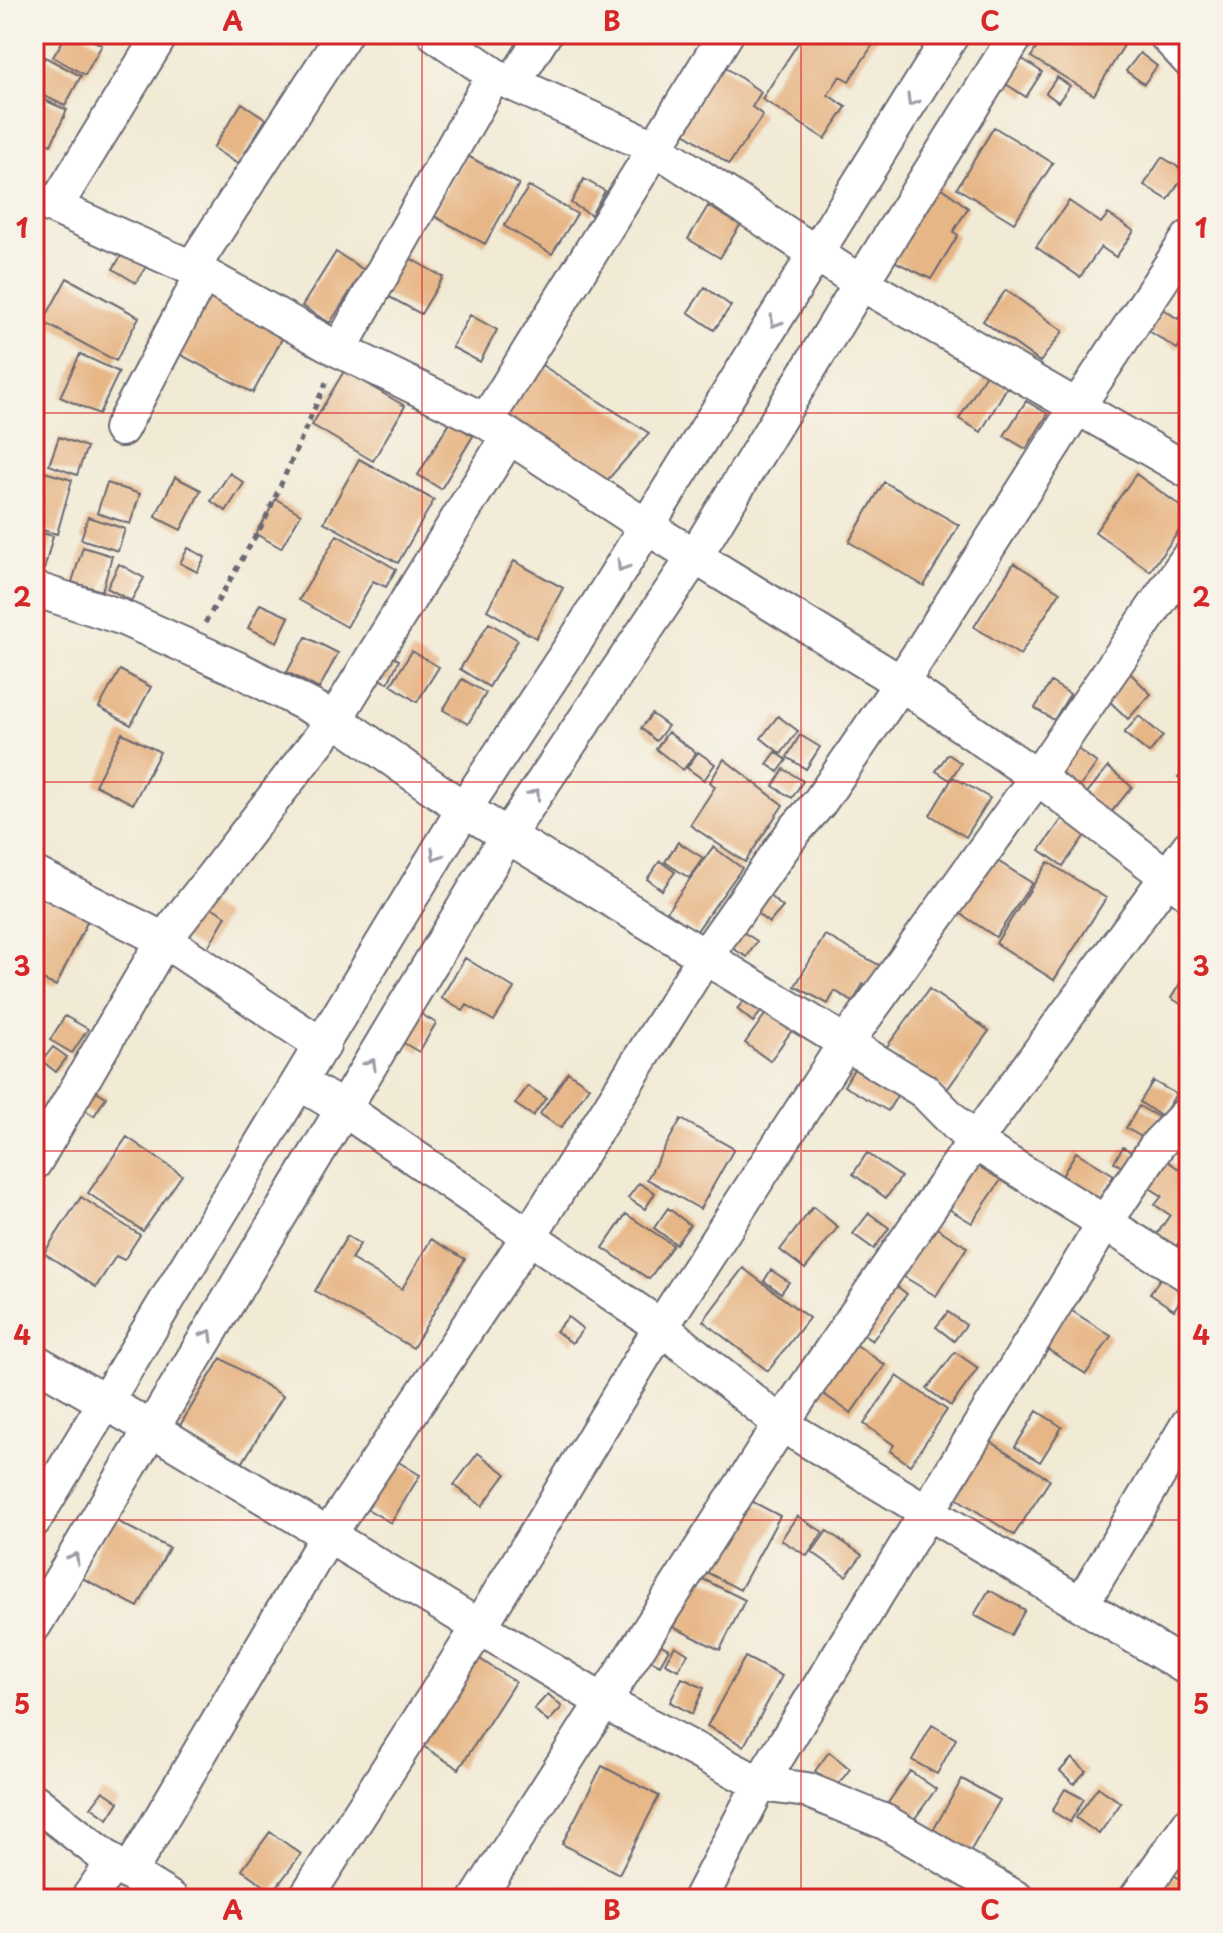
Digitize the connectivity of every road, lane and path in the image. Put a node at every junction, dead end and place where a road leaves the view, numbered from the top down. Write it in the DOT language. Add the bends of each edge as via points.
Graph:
graph roads {
  1 [pos="161,34"];
  2 [pos="344,34"];
  3 [pos="435,34"];
  4 [pos="544,34"];
  5 [pos="726,34"];
  6 [pos="952,34"];
  7 [pos="1017,34"];
  8 [pos="1165,34"];
  9 [pos="1189,60"];
  10 [pos="504,79"];
  11 [pos="656,148"];
  12 [pos="45,201"];
  13 [pos="1189,238"];
  14 [pos="817,254"];
  15 [pos="198,271"];
  16 [pos="861,283"];
  17 [pos="339,350"];
  18 [pos="1077,407"];
  19 [pos="498,428"];
  20 [pos="121,429"];
  21 [pos="1189,471"];
  22 [pos="647,527"];
  23 [pos="695,556"];
  24 [pos="1189,557"];
  25 [pos="34,589"];
  26 [pos="191,648"];
  27 [pos="901,683"];
  28 [pos="335,719"];
  29 [pos="1037,777"];
  30 [pos="464,809"];
  31 [pos="507,836"];
  32 [pos="1189,847"];
  33 [pos="34,874"];
  34 [pos="1178,885"];
  35 [pos="164,940"];
  36 [pos="704,958"];
  37 [pos="845,1044"];
  38 [pos="323,1046"];
  39 [pos="300,1083"];
  40 [pos="344,1109"];
  41 [pos="1189,1112"];
  42 [pos="974,1142"];
  43 [pos="34,1163"];
  44 [pos="1104,1224"];
  45 [pos="529,1236"];
  46 [pos="1189,1275"];
  47 [pos="661,1327"];
  48 [pos="34,1361"];
  49 [pos="106,1403"];
  50 [pos="1189,1423"];
  51 [pos="781,1424"];
  52 [pos="152,1429"];
  53 [pos="927,1510"];
  54 [pos="34,1520"];
  55 [pos="328,1535"];
  56 [pos="1082,1603"];
  57 [pos="34,1625"];
  58 [pos="480,1626"];
  59 [pos="1189,1669"];
  60 [pos="602,1701"];
  61 [pos="760,1784"];
  62 [pos="34,1801"];
  63 [pos="1189,1824"];
  64 [pos="121,1868"];
  65 [pos="88,1899"];
  66 [pos="171,1899"];
  67 [pos="305,1899"];
  68 [pos="477,1899"];
  69 [pos="700,1899"];
  70 [pos="1017,1899"];
  71 [pos="1136,1899"];
  1 -- 12 [label="street"];
  2 -- 15 [label="street"];
  3 -- 10 [label="street"];
  4 -- 10 [label="street"];
  5 -- 11 [label="street"];
  6 -- 14 [label="street, one-way"];
  7 -- 16 [label="street"];
  8 -- 9 [label="street"];
  10 -- 11 [label="street"];
  10 -- 17 [label="street"];
  11 -- 14 [label="street"];
  11 -- 19 [label="street"];
  12 -- 15 [label="street"];
  13 -- 18 [label="street"];
  14 -- 16 [label="street"];
  14 -- 22 [label="street, one-way"];
  15 -- 17 [label="street"];
  15 -- 20 [label="street"];
  16 -- 18 [label="street"];
  16 -- 23 [label="street"];
  17 -- 19 [label="street"];
  17 -- 26 [label="path" via="266,518"];
  18 -- 21 [label="street"];
  18 -- 27 [label="street"];
  19 -- 22 [label="street"];
  19 -- 28 [label="street"];
  22 -- 23 [label="street"];
  22 -- 30 [label="street, one-way"];
  23 -- 27 [label="street"];
  31 -- 23 [label="street, one-way"];
  24 -- 29 [label="street"];
  25 -- 26 [label="street" via="121,617"];
  26 -- 28 [label="street"];
  27 -- 29 [label="street"];
  27 -- 36 [label="street"];
  28 -- 30 [label="street"];
  28 -- 35 [label="street"];
  29 -- 34 [label="street"];
  29 -- 37 [label="street"];
  30 -- 31 [label="street"];
  30 -- 38 [label="street, one-way"];
  31 -- 36 [label="street"];
  40 -- 31 [label="street, one-way"];
  32 -- 34 [label="street"];
  33 -- 35 [label="street"];
  34 -- 42 [label="street"];
  35 -- 38 [label="street"];
  35 -- 43 [label="street"];
  36 -- 37 [label="street"];
  36 -- 45 [label="street"];
  37 -- 42 [label="street" via="924,1091"];
  37 -- 47 [label="street"];
  38 -- 39 [label="street"];
  39 -- 40 [label="street"];
  39 -- 49 [label="street"];
  40 -- 45 [label="street"];
  52 -- 40 [label="street, one-way"];
  41 -- 44 [label="street" via="1158,1144"];
  42 -- 44 [label="street"];
  42 -- 51 [label="street"];
  44 -- 46 [label="street"];
  44 -- 53 [label="street"];
  45 -- 47 [label="street"];
  45 -- 55 [label="street"];
  47 -- 51 [label="street"];
  47 -- 58 [label="street"];
  48 -- 49 [label="street"];
  49 -- 52 [label="street"];
  49 -- 54 [label="street"];
  50 -- 56 [label="street"];
  51 -- 53 [label="street"];
  51 -- 60 [label="street"];
  52 -- 55 [label="street"];
  57 -- 52 [label="street, one-way"];
  53 -- 56 [label="street"];
  53 -- 61 [label="street"];
  55 -- 58 [label="street"];
  55 -- 64 [label="street"];
  56 -- 59 [label="street"];
  58 -- 60 [label="street"];
  58 -- 67 [label="street"];
  60 -- 61 [label="street"];
  60 -- 68 [label="street"];
  61 -- 69 [label="street"];
  61 -- 70 [label="street" via="807,1790 885,1822"];
  62 -- 64 [label="street"];
  63 -- 71 [label="street"];
  64 -- 65 [label="street"];
  64 -- 66 [label="street"];
}
